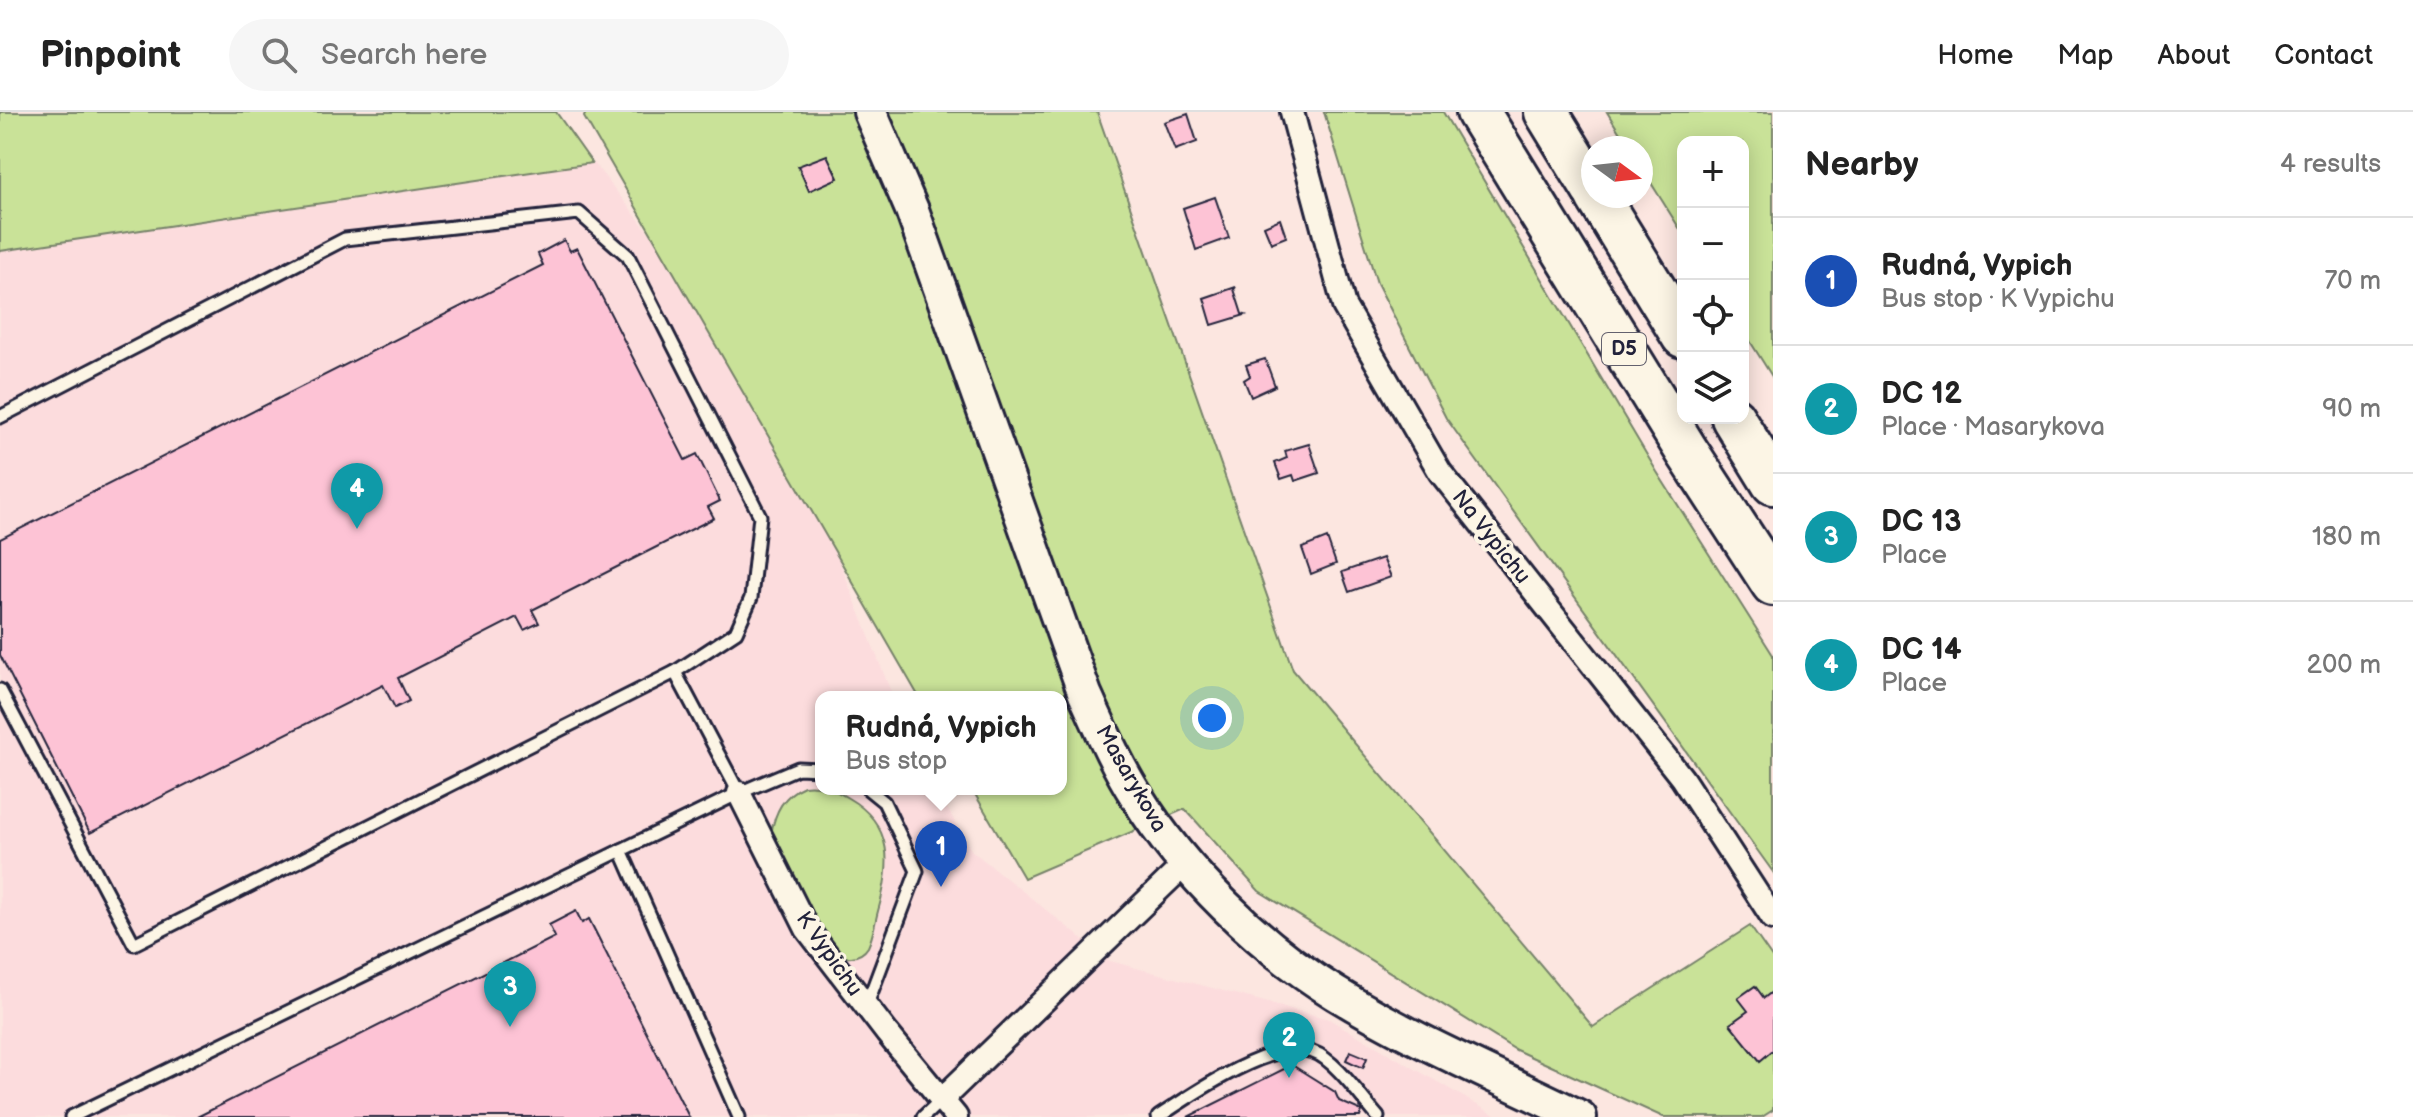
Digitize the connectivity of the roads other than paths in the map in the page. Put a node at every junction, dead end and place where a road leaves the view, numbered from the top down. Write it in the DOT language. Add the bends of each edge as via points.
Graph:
graph roads {
  1 [pos="870,112"];
  2 [pos="1292,112"];
  3 [pos="1478,112"];
  4 [pos="1546,112"];
  5 [pos="1581,169"];
  6 [pos="1604,208"];
  7 [pos="1677,326"];
  8 [pos="0,417"];
  9 [pos="1737,424"];
  10 [pos="1773,483"];
  11 [pos="1773,584"];
  12 [pos="675,672"];
  13 [pos="0,690"];
  14 [pos="815,769"];
  15 [pos="739,793"];
  16 [pos="875,795"];
  17 [pos="621,850"];
  18 [pos="1186,863"];
  19 [pos="1773,918"];
  20 [pos="866,1007"];
  21 [pos="949,1109"];
  22 [pos="71,1117"];
  23 [pos="739,1117"];
  24 [pos="923,1117"];
  25 [pos="1158,1117"];
  26 [pos="1378,1117"];
  27 [pos="1580,1117"];
  1 -- 18 [label="main road, Masarykova" via="917,225 1085,694 1137,797"];
  2 -- 19 [label="street, Na Vypichu" via="1344,306 1440,472 1682,778"];
  3 -- 11 [label="highway, D5"];
  4 -- 5 [label="highway"];
  6 -- 7 [label="highway, D5"];
  8 -- 12 [label="lane" via="345,239 579,213 628,256 760,516 751,598 736,632"];
  9 -- 10 [label="highway"];
  12 -- 13 [label="lane" via="134,944"];
  12 -- 15 [label="lane"];
  14 -- 15 [label="lane" via="798,768"];
  15 -- 17 [label="lane"];
  15 -- 20 [label="street, K Vypichu" via="807,929"];
  16 -- 20 [label="lane" via="884,802 917,871"];
  17 -- 22 [label="lane"];
  17 -- 23 [label="lane"];
  18 -- 21 [label="street"];
  18 -- 27 [label="main road, Masarykova" via="1253,930 1334,992"];
  20 -- 21 [label="street, K Vypichu"];
  21 -- 24 [label="lane"];
  25 -- 26 [label="lane" via="1219,1078 1287,1049 1314,1052 1333,1065"];
}
